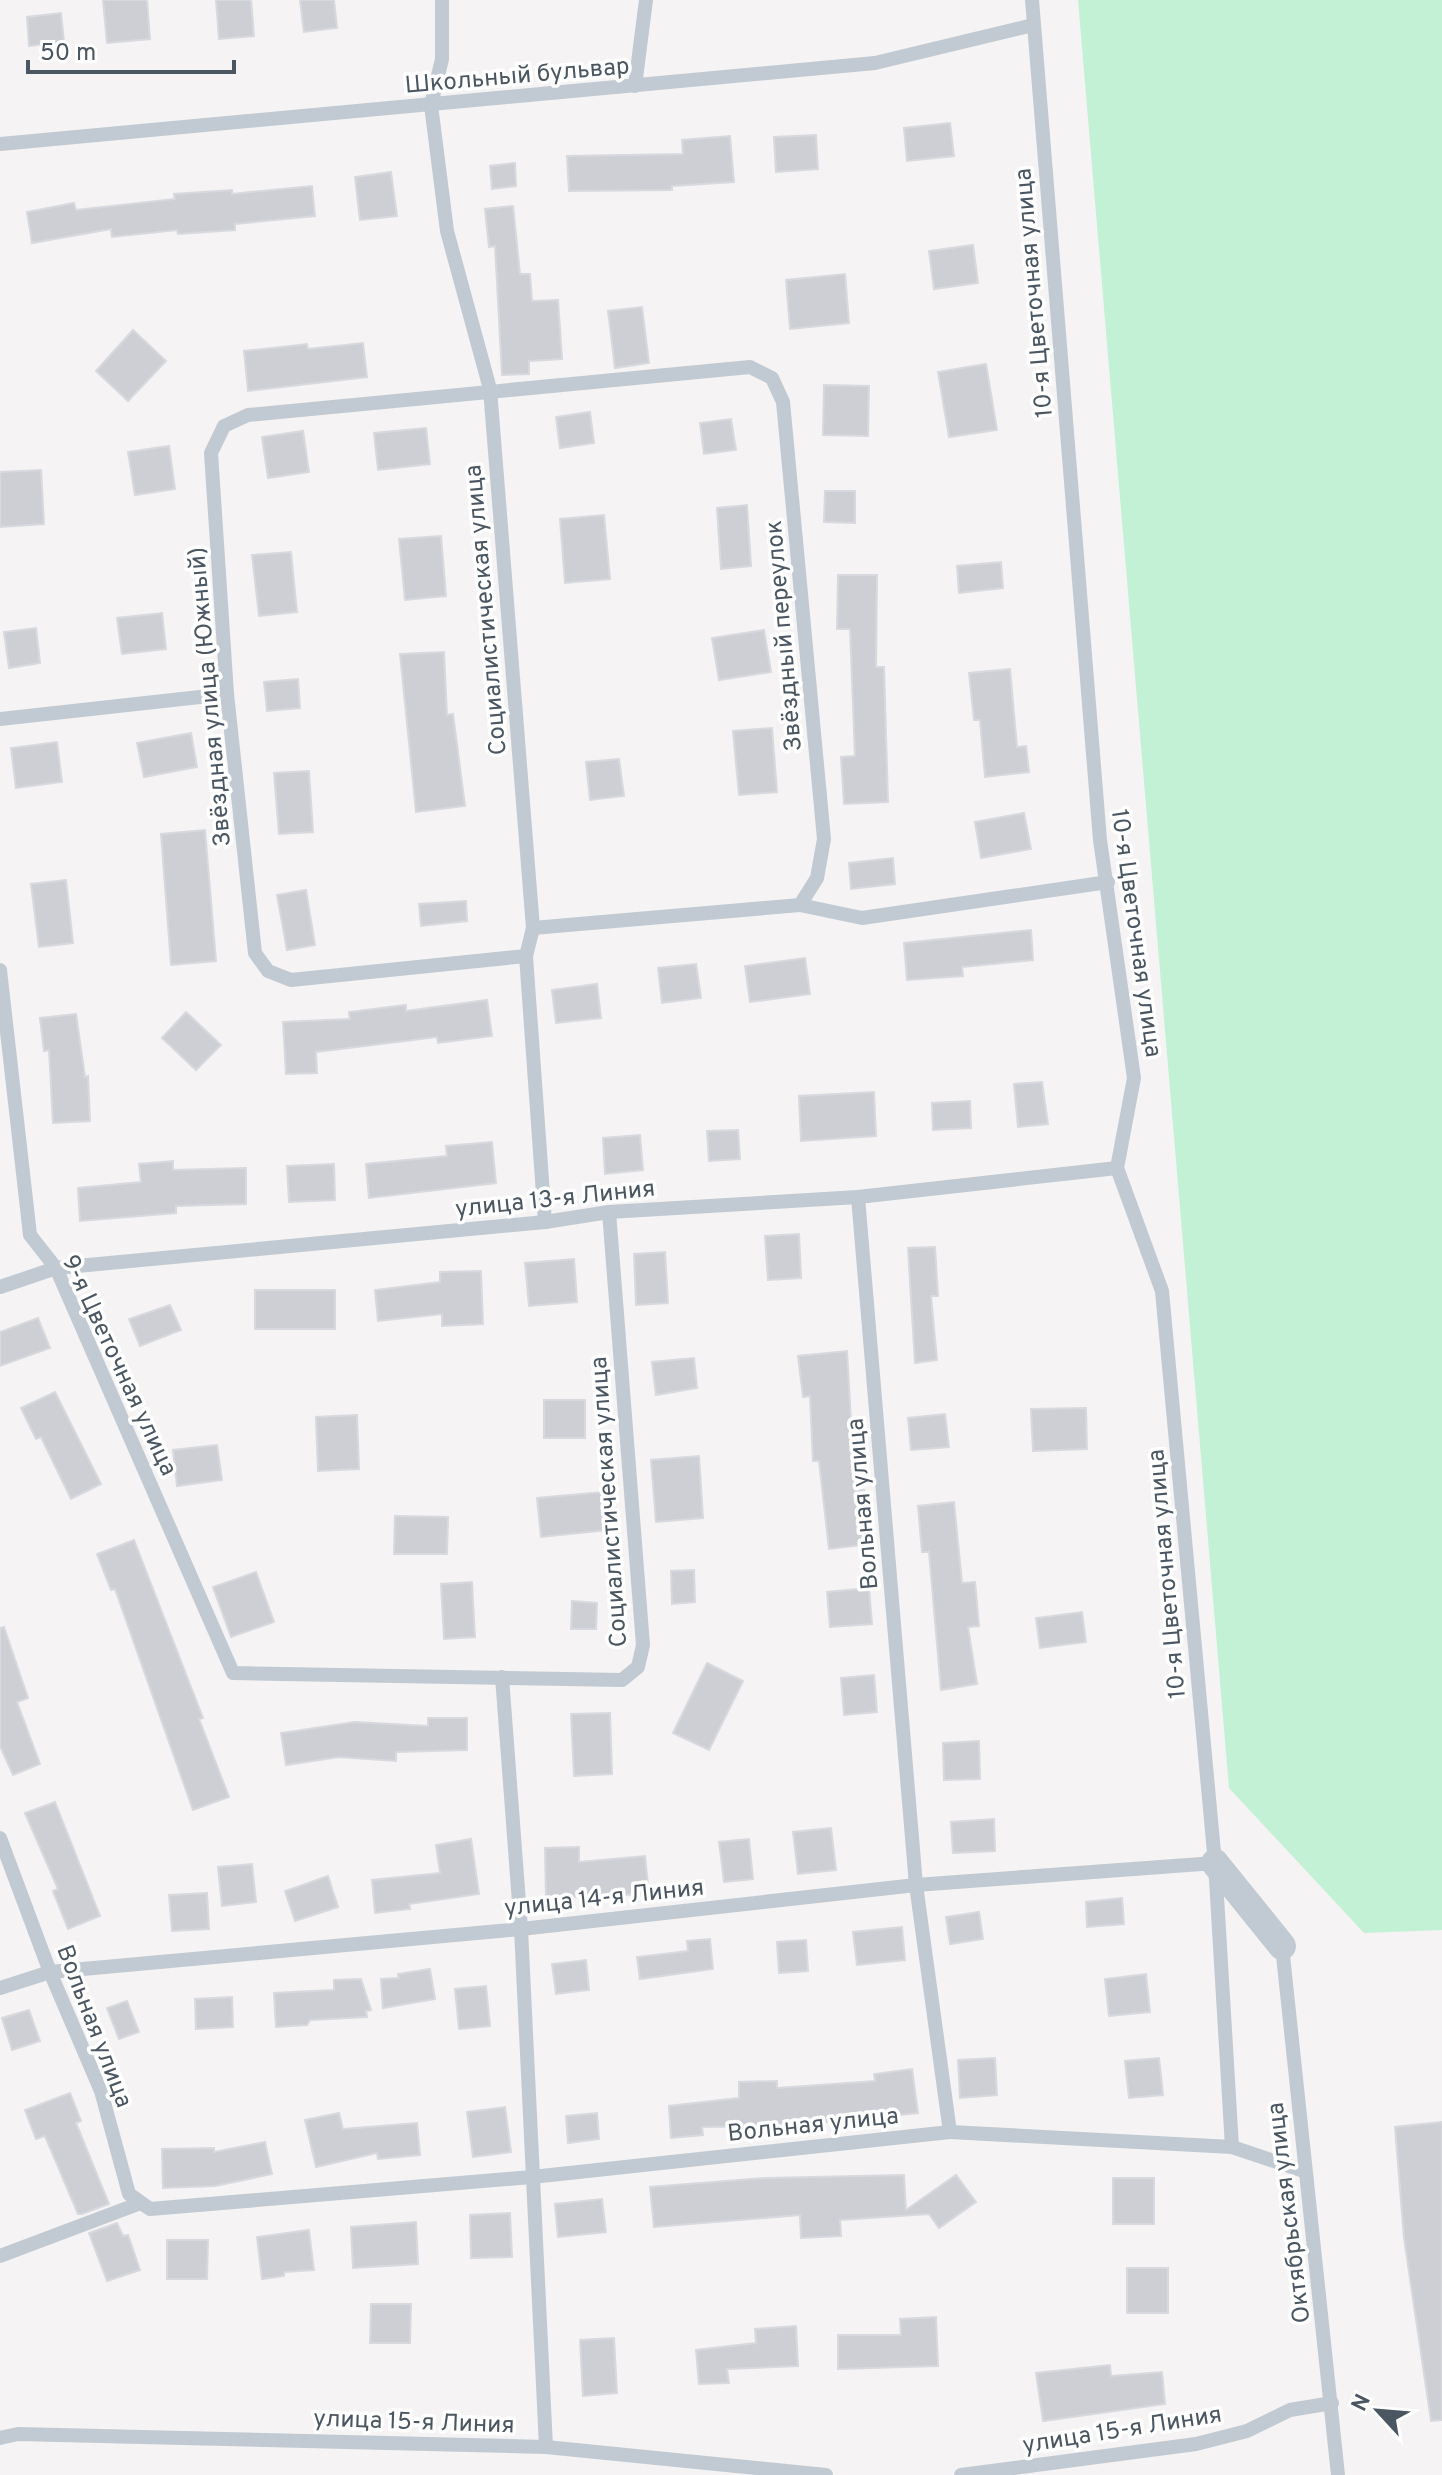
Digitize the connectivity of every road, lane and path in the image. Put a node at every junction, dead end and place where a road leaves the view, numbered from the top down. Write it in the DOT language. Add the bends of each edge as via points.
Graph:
graph roads {
  1 [pos="442,0"];
  2 [pos="646,0"];
  3 [pos="1032,0"];
  4 [pos="1033,25"];
  5 [pos="635,86"];
  6 [pos="431,105"];
  7 [pos="0,144"];
  8 [pos="490,389"];
  9 [pos="227,694"];
  10 [pos="0,719"];
  11 [pos="1108,882"];
  12 [pos="800,905"];
  13 [pos="533,928"];
  14 [pos="526,956"];
  15 [pos="0,970"];
  16 [pos="1,1003"];
  17 [pos="1117,1168"];
  18 [pos="858,1197"];
  19 [pos="609,1212"];
  20 [pos="545,1222"];
  21 [pos="56,1268"];
  22 [pos="0,1287"];
  23 [pos="233,1673"];
  24 [pos="502,1677"];
  25 [pos="0,1838"];
  26 [pos="1215,1863"];
  27 [pos="916,1885"];
  28 [pos="521,1929"];
  29 [pos="1282,1946"];
  30 [pos="50,1972"];
  31 [pos="0,1988"];
  32 [pos="950,2132"];
  33 [pos="1232,2147"];
  34 [pos="1304,2171"];
  35 [pos="532,2177"];
  36 [pos="138,2204"];
  37 [pos="0,2256"];
  38 [pos="1332,2403"];
  39 [pos="0,2438"];
  40 [pos="546,2447"];
  41 [pos="826,2475"];
  42 [pos="961,2475"];
  43 [pos="1338,2475"];
  1 -- 6 [label="lane, Социалистическая улица" via="442,59"];
  2 -- 5 [label="lane"];
  3 -- 4 [label="lane, 10-я Цветочная улица"];
  4 -- 5 [label="lane, Школьный бульвар" via="875,63"];
  4 -- 11 [label="lane, 10-я Цветочная улица"];
  5 -- 6 [label="lane, Школьный бульвар"];
  6 -- 7 [label="lane, Школьный бульвар"];
  6 -- 8 [label="lane, Социалистическая улица" via="447,231"];
  8 -- 9 [label="lane, Звёздная улица (Южный)" via="248,415 224,426 211,453"];
  8 -- 12 [label="lane, Звёздный переулок" via="750,367 772,378 783,402 824,839 817,878"];
  8 -- 13 [label="lane, Социалистическая улица"];
  9 -- 10 [label="lane"];
  9 -- 14 [label="lane, Звёздная улица (Южный)" via="255,953 268,971 291,980"];
  11 -- 12 [label="lane" via="862,918"];
  11 -- 17 [label="lane, 10-я Цветочная улица" via="1134,1078"];
  12 -- 13 [label="lane"];
  13 -- 14 [label="lane, Социалистическая улица"];
  14 -- 20 [label="lane, Социалистическая улица"];
  15 -- 16 [label="lane, 9-я Цветочная улица"];
  16 -- 21 [label="lane, 9-я Цветочная улица" via="30,1235"];
  17 -- 18 [label="lane, улица 13-я Линия"];
  17 -- 26 [label="lane, 10-я Цветочная улица" via="1162,1291"];
  18 -- 19 [label="lane, улица 13-я Линия"];
  18 -- 27 [label="lane, Вольная улица"];
  19 -- 20 [label="lane, улица 13-я Линия"];
  19 -- 24 [label="lane, Социалистическая улица" via="643,1645 638,1667 622,1680"];
  20 -- 21 [label="lane, улица 13-я Линия"];
  21 -- 22 [label="lane, улица 13-я Линия"];
  21 -- 23 [label="lane, 9-я Цветочная улица"];
  23 -- 24 [label="lane, Социалистическая улица"];
  24 -- 28 [label="lane"];
  25 -- 30 [label="lane, Вольная улица"];
  26 -- 27 [label="lane, улица 14-я Линия"];
  26 -- 29 [label="street"];
  26 -- 33 [label="lane, 10-я Цветочная улица"];
  27 -- 28 [label="lane, улица 14-я Линия"];
  27 -- 32 [label="lane, Вольная улица"];
  28 -- 30 [label="lane, улица 14-я Линия"];
  28 -- 35 [label="lane"];
  29 -- 34 [label="lane, Октябрьская улица"];
  30 -- 31 [label="lane, улица 14-я Линия"];
  30 -- 36 [label="lane, Вольная улица" via="101,2091 129,2194"];
  32 -- 33 [label="lane"];
  32 -- 35 [label="lane, Вольная улица"];
  33 -- 34 [label="lane"];
  34 -- 38 [label="lane, Октябрьская улица"];
  35 -- 36 [label="lane, Вольная улица" via="150,2209"];
  35 -- 40 [label="lane"];
  36 -- 37 [label="lane"];
  38 -- 42 [label="lane, улица 15-я Линия" via="1290,2410 1247,2431 1196,2444"];
  38 -- 43 [label="lane, Октябрьская улица"];
  39 -- 40 [label="lane, улица 15-я Линия" via="141,2435"];
  40 -- 41 [label="lane, улица 15-я Линия"];
}
